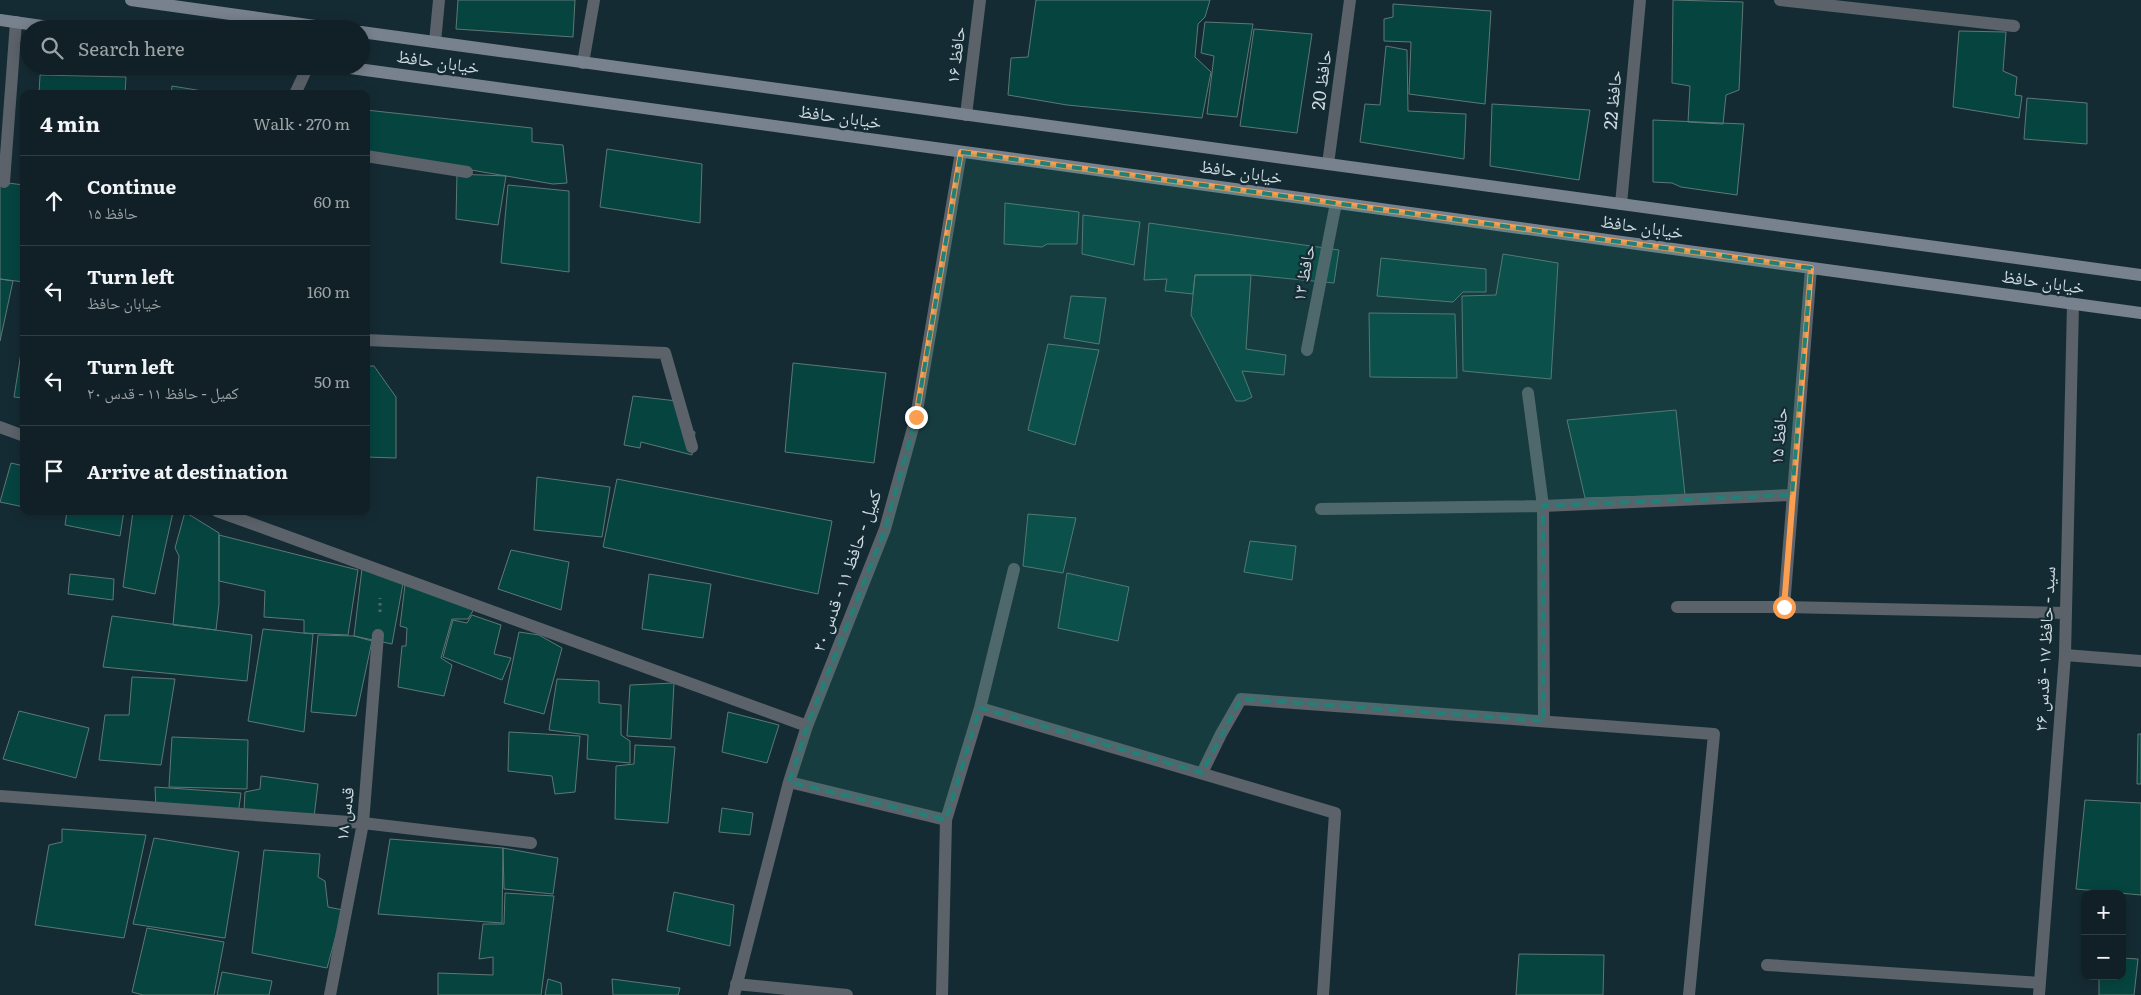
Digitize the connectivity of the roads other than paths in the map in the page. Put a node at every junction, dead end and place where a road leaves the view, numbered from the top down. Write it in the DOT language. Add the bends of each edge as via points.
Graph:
graph roads {
  1 [pos="130,0"];
  2 [pos="439,0"];
  3 [pos="594,0"];
  4 [pos="980,0"];
  5 [pos="1350,0"];
  6 [pos="1640,0"];
  7 [pos="1780,0"];
  8 [pos="0,20"];
  9 [pos="272,20"];
  10 [pos="16,22"];
  11 [pos="20,23"];
  12 [pos="2014,26"];
  13 [pos="370,33"];
  14 [pos="434,42"];
  15 [pos="583,63"];
  16 [pos="370,71"];
  17 [pos="304,75"];
  18 [pos="298,90"];
  19 [pos="966,115"];
  20 [pos="961,152"];
  21 [pos="370,157"];
  22 [pos="1328,164"];
  23 [pos="468,172"];
  24 [pos="4,182"];
  25 [pos="1336,203"];
  26 [pos="1621,204"];
  27 [pos="1811,268"];
  28 [pos="2141,275"];
  29 [pos="2073,304"];
  30 [pos="2141,313"];
  31 [pos="370,340"];
  32 [pos="1307,350"];
  33 [pos="1528,392"];
  34 [pos="0,427"];
  35 [pos="20,434"];
  36 [pos="692,447"];
  37 [pos="1792,495"];
  38 [pos="1543,506"];
  39 [pos="1321,509"];
  40 [pos="228,515"];
  41 [pos="1014,569"];
  42 [pos="1677,607"];
  43 [pos="1784,607"];
  44 [pos="2065,613"];
  45 [pos="378,635"];
  46 [pos="2065,655"];
  47 [pos="2141,661"];
  48 [pos="980,708"];
  49 [pos="1544,721"];
  50 [pos="807,726"];
  51 [pos="1202,774"];
  52 [pos="790,782"];
  53 [pos="0,796"];
  54 [pos="946,820"];
  55 [pos="363,823"];
  56 [pos="531,844"];
  57 [pos="1767,965"];
  58 [pos="2040,989"];
  59 [pos="734,990"];
  60 [pos="330,995"];
  61 [pos="848,995"];
  62 [pos="942,995"];
  63 [pos="1323,995"];
  64 [pos="1689,995"];
  1 -- 9 [label="main road"];
  2 -- 14 [label="street"];
  3 -- 15 [label="street"];
  4 -- 19 [label="street, حافظ ۱۶"];
  5 -- 22 [label="street, حافظ 20"];
  6 -- 26 [label="street, حافظ 22"];
  7 -- 12 [label="street"];
  8 -- 10 [label="main road"];
  10 -- 11 [label="main road"];
  10 -- 24 [label="street"];
  13 -- 14 [label="main road, خیابان حافظ"];
  14 -- 15 [label="main road, خیابان حافظ"];
  15 -- 19 [label="main road, خیابان حافظ"];
  16 -- 20 [label="main road, خیابان حافظ"];
  17 -- 18 [label="street"];
  19 -- 22 [label="main road, خیابان حافظ"];
  20 -- 25 [label="main road, خیابان حافظ"];
  20 -- 50 [label="street, کمیل - حافظ ۱۱ - قدس ۲۰" via="916,417 885,529"];
  21 -- 23 [label="street"];
  22 -- 26 [label="main road, خیابان حافظ"];
  25 -- 27 [label="main road, خیابان حافظ"];
  25 -- 32 [label="street, حافظ ۱۳"];
  26 -- 28 [label="main road, خیابان حافظ"];
  27 -- 29 [label="main road, خیابان حافظ"];
  27 -- 37 [label="street, حافظ ۱۵"];
  29 -- 30 [label="main road, خیابان حافظ"];
  29 -- 44 [label="street, سید - حافظ ۱۷ - قدس ۲۶"];
  31 -- 36 [label="street" via="665,353"];
  33 -- 38 [label="street"];
  34 -- 35 [label="street"];
  37 -- 38 [label="street"];
  37 -- 43 [label="street, حافظ ۱۵"];
  38 -- 39 [label="street"];
  38 -- 49 [label="street"];
  40 -- 50 [label="street"];
  41 -- 48 [label="street"];
  42 -- 43 [label="street"];
  43 -- 44 [label="street"];
  44 -- 46 [label="street, سید - حافظ ۱۷ - قدس ۲۶"];
  45 -- 55 [label="street, قدس ۱۸"];
  46 -- 47 [label="street"];
  46 -- 58 [label="street, سید - حافظ ۱۷ - قدس ۲۶"];
  48 -- 51 [label="street"];
  48 -- 54 [label="street"];
  49 -- 51 [label="street" via="1242,699"];
  49 -- 64 [label="street" via="1714,734"];
  50 -- 52 [label="street, کمیل - حافظ ۱۱ - قدس ۲۰"];
  51 -- 63 [label="street" via="1335,813"];
  52 -- 54 [label="street"];
  52 -- 59 [label="street, کمیل - حافظ ۱۱ - قدس ۲۰"];
  53 -- 55 [label="street"];
  54 -- 62 [label="street"];
  55 -- 56 [label="street"];
  55 -- 60 [label="street, قدس ۱۸"];
  57 -- 58 [label="street"];
  59 -- 61 [label="street"];
}
